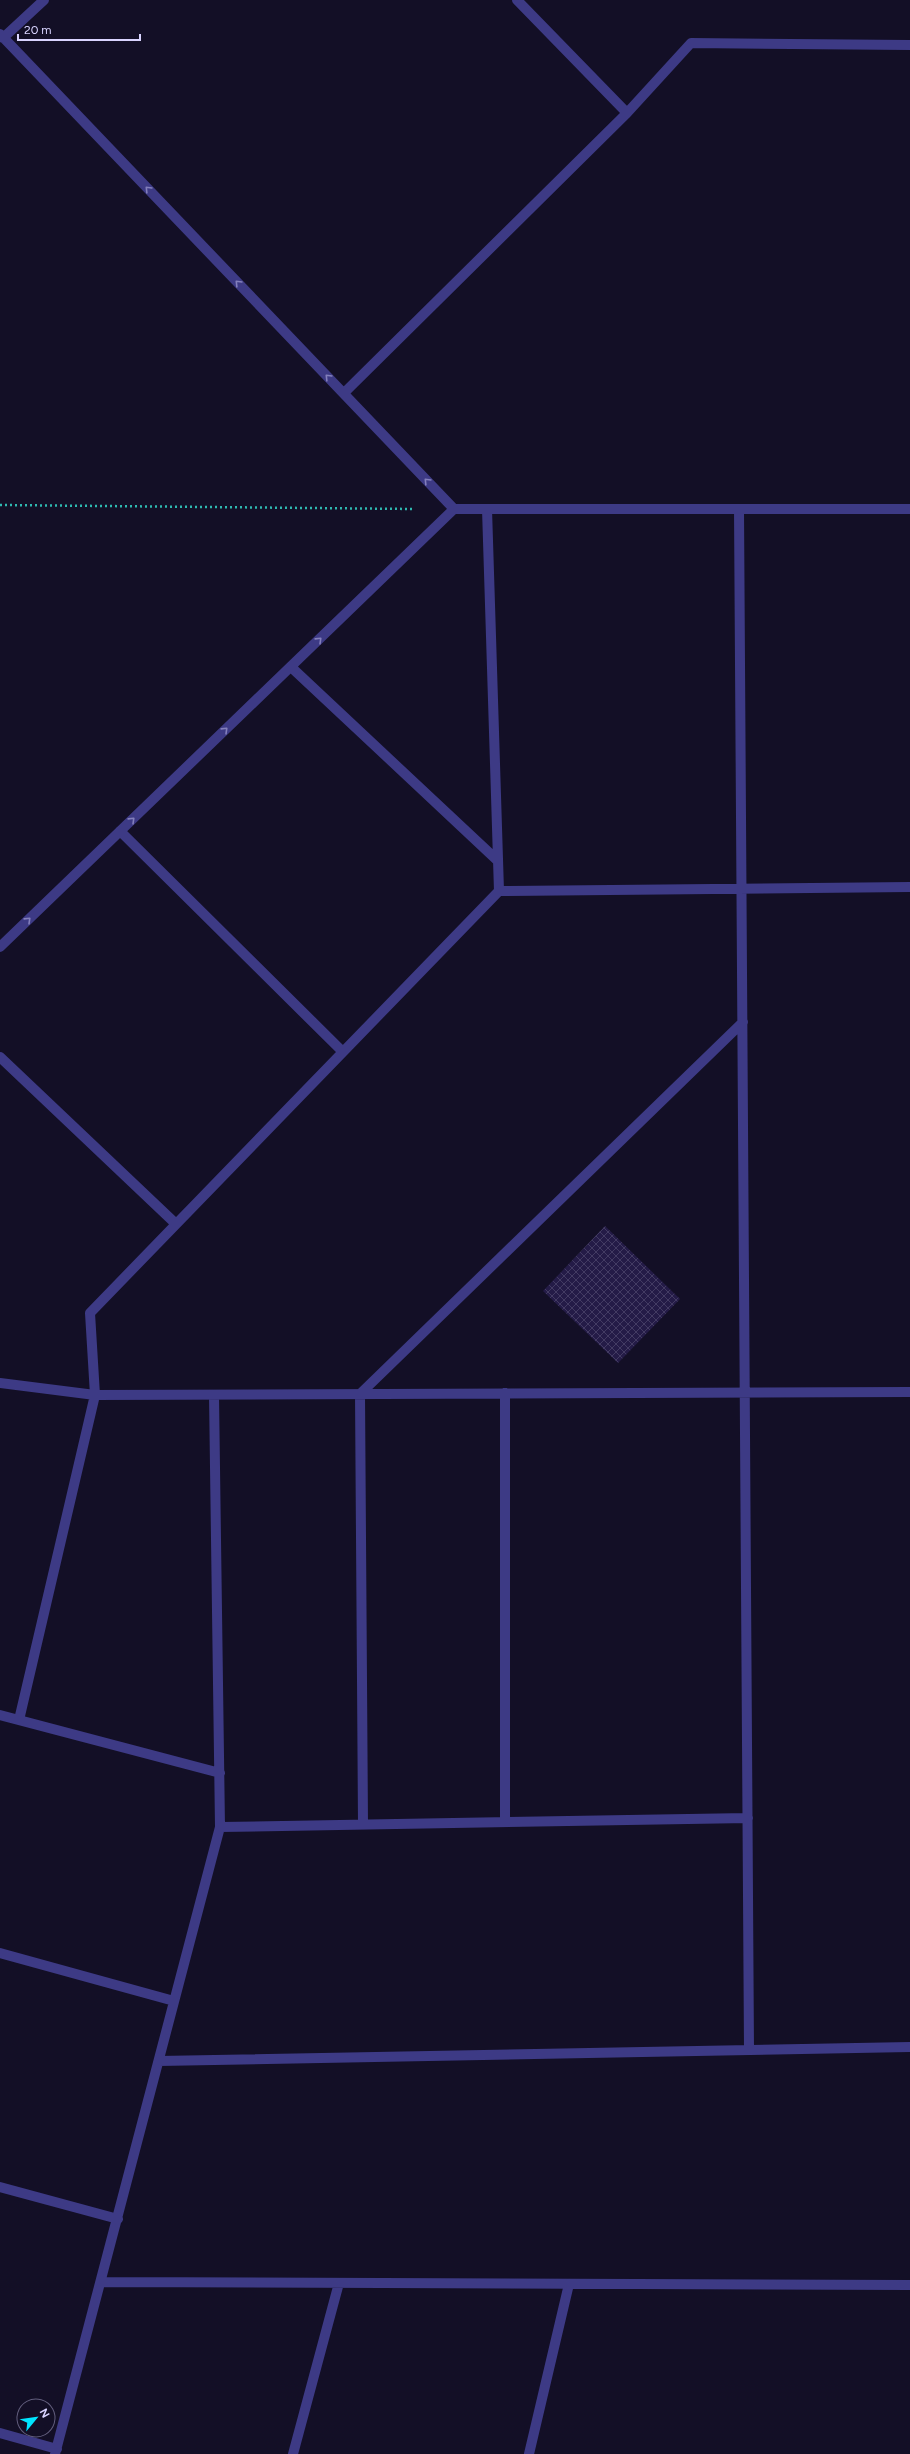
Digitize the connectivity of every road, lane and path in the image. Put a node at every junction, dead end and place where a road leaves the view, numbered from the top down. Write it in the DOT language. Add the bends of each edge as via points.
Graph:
graph roads {
  1 [pos="44,0"];
  2 [pos="517,0"];
  3 [pos="2,36"];
  4 [pos="910,45"];
  5 [pos="627,113"];
  6 [pos="344,393"];
  7 [pos="0,505"];
  8 [pos="454,509"];
  9 [pos="487,509"];
  10 [pos="739,509"];
  11 [pos="910,509"];
  12 [pos="291,667"];
  13 [pos="120,831"];
  14 [pos="498,861"];
  15 [pos="910,887"];
  16 [pos="742,889"];
  17 [pos="499,891"];
  18 [pos="0,947"];
  19 [pos="743,1022"];
  20 [pos="343,1052"];
  21 [pos="0,1057"];
  22 [pos="176,1224"];
  23 [pos="0,1383"];
  24 [pos="745,1392"];
  25 [pos="910,1392"];
  26 [pos="360,1394"];
  27 [pos="505,1394"];
  28 [pos="95,1395"];
  29 [pos="214,1395"];
  30 [pos="0,1715"];
  31 [pos="19,1720"];
  32 [pos="220,1773"];
  33 [pos="748,1818"];
  34 [pos="505,1822"];
  35 [pos="363,1824"];
  36 [pos="220,1827"];
  37 [pos="0,1953"];
  38 [pos="174,2002"];
  39 [pos="910,2047"];
  40 [pos="749,2050"];
  41 [pos="159,2061"];
  42 [pos="0,2188"];
  43 [pos="118,2219"];
  44 [pos="101,2282"];
  45 [pos="339,2283"];
  46 [pos="569,2284"];
  47 [pos="910,2286"];
  48 [pos="0,2433"];
  49 [pos="56,2451"];
  50 [pos="293,2454"];
  51 [pos="529,2454"];
  1 -- 3 [label="street"];
  2 -- 5 [label="street"];
  6 -- 3 [label="street, one-way"];
  4 -- 5 [label="street" via="691,43"];
  5 -- 6 [label="street"];
  8 -- 6 [label="street, one-way"];
  7 -- 8 [label="path"];
  8 -- 9 [label="street"];
  12 -- 8 [label="street, one-way"];
  9 -- 10 [label="street"];
  9 -- 14 [label="street"];
  10 -- 11 [label="street"];
  10 -- 16 [label="street"];
  13 -- 12 [label="street, one-way"];
  12 -- 14 [label="street"];
  18 -- 13 [label="street, one-way"];
  13 -- 20 [label="street"];
  14 -- 17 [label="street"];
  15 -- 16 [label="street"];
  16 -- 17 [label="street"];
  16 -- 19 [label="street"];
  17 -- 20 [label="street"];
  19 -- 24 [label="street"];
  19 -- 26 [label="street"];
  20 -- 22 [label="street"];
  21 -- 22 [label="street"];
  22 -- 28 [label="street" via="90,1313"];
  23 -- 28 [label="street"];
  24 -- 25 [label="street"];
  24 -- 27 [label="street"];
  24 -- 33 [label="street"];
  26 -- 27 [label="street"];
  26 -- 29 [label="street"];
  26 -- 35 [label="street"];
  27 -- 34 [label="street"];
  28 -- 29 [label="street"];
  28 -- 31 [label="street"];
  29 -- 32 [label="street"];
  30 -- 31 [label="street"];
  31 -- 32 [label="street"];
  32 -- 36 [label="street"];
  33 -- 34 [label="street"];
  33 -- 40 [label="street"];
  34 -- 35 [label="street"];
  35 -- 36 [label="street"];
  36 -- 38 [label="street"];
  37 -- 38 [label="street"];
  38 -- 41 [label="street"];
  39 -- 40 [label="street"];
  40 -- 41 [label="street"];
  41 -- 43 [label="street"];
  42 -- 43 [label="street"];
  43 -- 44 [label="street"];
  44 -- 45 [label="street"];
  44 -- 49 [label="street"];
  45 -- 46 [label="street"];
  45 -- 50 [label="street"];
  46 -- 47 [label="street"];
  46 -- 51 [label="street"];
  48 -- 49 [label="street"];
}
